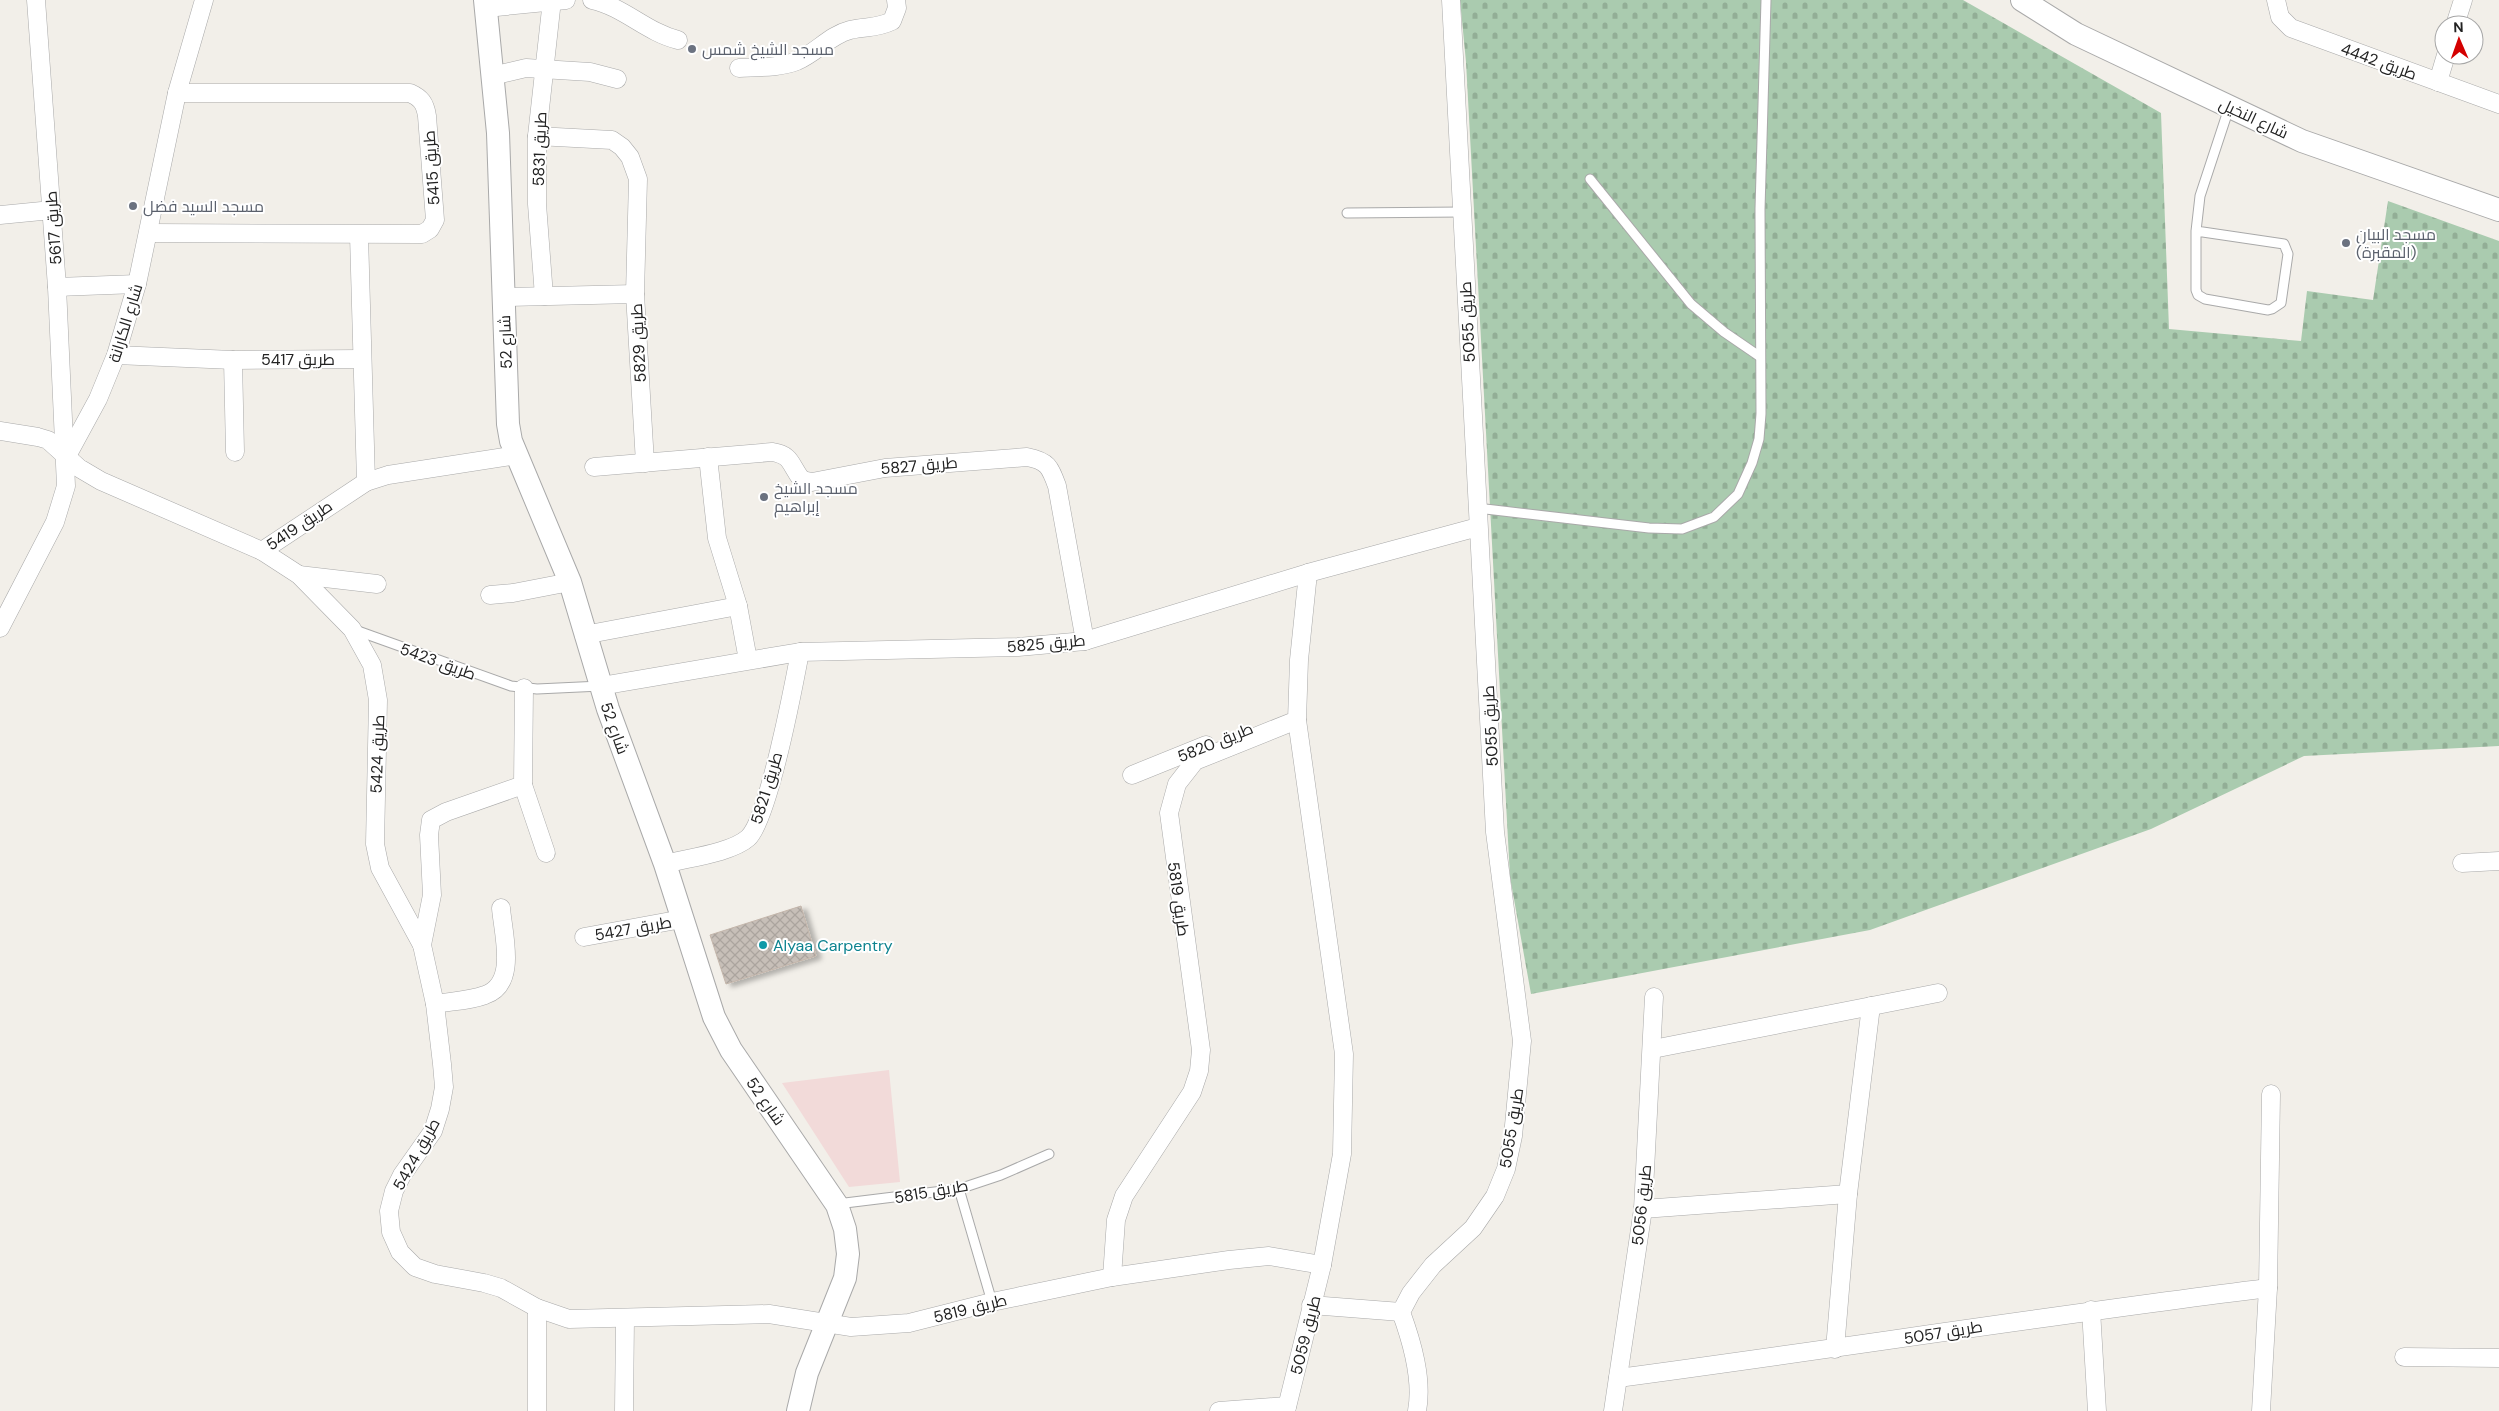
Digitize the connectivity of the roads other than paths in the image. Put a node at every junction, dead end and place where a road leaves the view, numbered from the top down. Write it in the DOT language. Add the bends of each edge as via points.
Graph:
graph roads {
  1 [pos="36,0"];
  2 [pos="204,0"];
  3 [pos="896,0"];
  4 [pos="1451,0"];
  5 [pos="1766,0"];
  6 [pos="2022,0"];
  7 [pos="2276,0"];
  8 [pos="2463,0"];
  9 [pos="557,1"];
  10 [pos="601,1"];
  11 [pos="485,4"];
  12 [pos="2458,15"];
  13 [pos="678,40"];
  14 [pos="2443,65"];
  15 [pos="739,68"];
  16 [pos="544,70"];
  17 [pos="492,76"];
  18 [pos="617,79"];
  19 [pos="2438,82"];
  20 [pos="177,93"];
  21 [pos="2499,104"];
  22 [pos="2230,106"];
  23 [pos="537,136"];
  24 [pos="1590,179"];
  25 [pos="52,210"];
  26 [pos="2499,210"];
  27 [pos="1462,212"];
  28 [pos="1347,213"];
  29 [pos="0,214"];
  30 [pos="2196,231"];
  31 [pos="148,233"];
  32 [pos="359,235"];
  33 [pos="137,284"];
  34 [pos="57,287"];
  35 [pos="635,294"];
  36 [pos="544,296"];
  37 [pos="504,297"];
  38 [pos="116,355"];
  39 [pos="1759,356"];
  40 [pos="362,359"];
  41 [pos="233,360"];
  42 [pos="0,431"];
  43 [pos="235,452"];
  44 [pos="517,455"];
  45 [pos="66,457"];
  46 [pos="708,457"];
  47 [pos="644,462"];
  48 [pos="594,467"];
  49 [pos="366,482"];
  50 [pos="1477,508"];
  51 [pos="1478,527"];
  52 [pos="262,551"];
  53 [pos="1308,573"];
  54 [pos="299,575"];
  55 [pos="570,582"];
  56 [pos="377,584"];
  57 [pos="490,595"];
  58 [pos="738,606"];
  59 [pos="0,628"];
  60 [pos="352,629"];
  61 [pos="584,635"];
  62 [pos="1085,641"];
  63 [pos="800,652"];
  64 [pos="748,660"];
  65 [pos="601,686"];
  66 [pos="524,688"];
  67 [pos="1298,714"];
  68 [pos="1132,775"];
  69 [pos="524,785"];
  70 [pos="546,852"];
  71 [pos="2499,861"];
  72 [pos="2462,863"];
  73 [pos="665,864"];
  74 [pos="500,908"];
  75 [pos="682,919"];
  76 [pos="584,937"];
  77 [pos="422,945"];
  78 [pos="1938,993"];
  79 [pos="1654,997"];
  80 [pos="435,1004"];
  81 [pos="1871,1006"];
  82 [pos="1653,1048"];
  83 [pos="2271,1094"];
  84 [pos="1049,1154"];
  85 [pos="959,1189"];
  86 [pos="1848,1194"];
  87 [pos="837,1204"];
  88 [pos="1643,1209"];
  89 [pos="1322,1264"];
  90 [pos="1112,1277"];
  91 [pos="2268,1288"];
  92 [pos="992,1302"];
  93 [pos="1312,1306"];
  94 [pos="537,1308"];
  95 [pos="2091,1310"];
  96 [pos="1401,1312"];
  97 [pos="626,1318"];
  98 [pos="827,1323"];
  99 [pos="1835,1349"];
  100 [pos="2404,1357"];
  101 [pos="2499,1358"];
  102 [pos="1618,1378"];
  103 [pos="1287,1408"];
  104 [pos="537,1411"];
  105 [pos="624,1411"];
  106 [pos="798,1411"];
  107 [pos="1219,1411"];
  108 [pos="1418,1411"];
  109 [pos="1613,1411"];
  110 [pos="2096,1411"];
  111 [pos="2261,1411"];
  1 -- 25 [label="street, طريق 5617"];
  2 -- 20 [label="street, شارع الكارانة"];
  3 -- 15 [label="street" via="892,21 876,28 850,30 782,66"];
  4 -- 27 [label="street, طريق 5055"];
  5 -- 39 [label="lane"];
  6 -- 22 [label="street, شارع النخيل" via="2076,34"];
  7 -- 19 [label="street, طريق 4442" via="2280,17 2290,28"];
  8 -- 12 [label="street"];
  9 -- 11 [label="street"];
  9 -- 16 [label="street, طريق 5831"];
  10 -- 13 [label="street" via="660,36"];
  11 -- 17 [label="street, شارع 52"];
  14 -- 19 [label="street"];
  16 -- 17 [label="street" via="526,68"];
  16 -- 18 [label="street" via="590,72"];
  16 -- 23 [label="street, طريق 5831"];
  17 -- 37 [label="street, شارع 52" via="498,133"];
  19 -- 21 [label="street, طريق 4442"];
  20 -- 31 [label="street, شارع الكارانة"];
  20 -- 32 [label="street, طريق 5415" via="410,93 419,98 427,116 435,220 422,234"];
  22 -- 26 [label="street, شارع النخيل" via="2302,141"];
  22 -- 30 [label="lane" via="2204,179"];
  23 -- 35 [label="street" via="612,140 630,157 638,179"];
  23 -- 36 [label="street, طريق 5831" via="537,204"];
  24 -- 39 [label="lane" via="1690,304"];
  25 -- 29 [label="street"];
  25 -- 34 [label="street, طريق 5617"];
  27 -- 28 [label="lane"];
  27 -- 50 [label="street, طريق 5055"];
  30 -- 30 [label="lane" via="2198,294 2205,299 2268,310 2281,303 2287,247"];
  31 -- 32 [label="street, طريق 5415"];
  31 -- 33 [label="street, شارع الكارانة"];
  32 -- 40 [label="street"];
  33 -- 34 [label="street"];
  33 -- 38 [label="street, شارع الكارانة"];
  34 -- 45 [label="street, طريق 5617"];
  35 -- 36 [label="street, طريق 5829"];
  35 -- 47 [label="street, طريق 5829"];
  36 -- 37 [label="street, طريق 5829"];
  37 -- 44 [label="street, شارع 52" via="508,424"];
  38 -- 41 [label="street, طريق 5417"];
  38 -- 45 [label="street, شارع الكارانة" via="98,400"];
  39 -- 50 [label="lane" via="1761,414 1756,447 1738,494 1714,517 1682,529 1648,528"];
  40 -- 41 [label="street, طريق 5417"];
  40 -- 49 [label="street"];
  41 -- 43 [label="street"];
  42 -- 45 [label="street, طريق 5419" via="38,437 57,446"];
  44 -- 49 [label="street, طريق 5419" via="388,475"];
  44 -- 55 [label="street, شارع 52"];
  45 -- 52 [label="street, طريق 5419" via="109,485"];
  45 -- 59 [label="street, شارع الكارانة" via="66,486 55,522"];
  46 -- 47 [label="street, طريق 5827"];
  46 -- 58 [label="street" via="717,538"];
  46 -- 62 [label="street, طريق 5827" via="783,454 802,480 812,482 885,468 1018,457 1043,460 1052,471 1057,486"];
  47 -- 48 [label="street, طريق 5827"];
  49 -- 52 [label="street, طريق 5419"];
  50 -- 51 [label="street, طريق 5055"];
  51 -- 53 [label="street, طريق 5825"];
  51 -- 96 [label="street, طريق 5055" via="1496,832 1522,1041 1517,1100 1506,1169 1496,1196 1473,1228 1433,1266 1411,1293"];
  52 -- 54 [label="street, طريق 5423"];
  53 -- 62 [label="street, طريق 5825"];
  53 -- 67 [label="street"];
  54 -- 56 [label="street, طريق 5423"];
  54 -- 60 [label="street, طريق 5423"];
  55 -- 57 [label="street"];
  55 -- 61 [label="street, شارع 52"];
  58 -- 61 [label="street"];
  58 -- 64 [label="street"];
  60 -- 66 [label="lane, طريق 5423" via="496,682"];
  60 -- 77 [label="street, طريق 5424" via="367,652 377,682 374,824 380,868"];
  61 -- 65 [label="street, شارع 52"];
  62 -- 63 [label="street, طريق 5825" via="1018,647"];
  63 -- 64 [label="street, طريق 5825"];
  63 -- 73 [label="street, طريق 5821" via="788,720 758,824 748,838 734,846"];
  64 -- 65 [label="street, طريق 5825"];
  65 -- 66 [label="lane, طريق 5423"];
  65 -- 73 [label="street, شارع 52"];
  66 -- 69 [label="street"];
  67 -- 68 [label="street, طريق 5820"];
  67 -- 89 [label="street, طريق 5059" via="1344,1054 1342,1154"];
  67 -- 90 [label="street, طريق 5819" via="1196,761 1177,784 1169,813 1201,1050 1192,1092 1124,1196 1116,1220"];
  69 -- 70 [label="street"];
  69 -- 77 [label="street" via="431,820 432,895"];
  71 -- 72 [label="street"];
  73 -- 75 [label="street, شارع 52"];
  74 -- 80 [label="street" via="506,968 500,984 486,995"];
  75 -- 76 [label="street, طريق 5427"];
  75 -- 87 [label="street, شارع 52" via="714,1017 731,1050"];
  77 -- 80 [label="street, طريق 5424"];
  78 -- 81 [label="street"];
  79 -- 82 [label="street, طريق 5056"];
  80 -- 94 [label="street, طريق 5424" via="444,1087 440,1109 433,1131 394,1191 389,1210 391,1232 400,1252 415,1267 501,1288"];
  81 -- 82 [label="street"];
  81 -- 86 [label="street"];
  82 -- 88 [label="street, طريق 5056"];
  83 -- 91 [label="street"];
  84 -- 85 [label="lane, طريق 5815"];
  85 -- 87 [label="lane, طريق 5815"];
  85 -- 92 [label="lane"];
  86 -- 88 [label="street"];
  86 -- 99 [label="street"];
  87 -- 98 [label="street, شارع 52" via="846,1229 848,1254 845,1278"];
  88 -- 102 [label="street, طريق 5056"];
  89 -- 90 [label="street, طريق 5819" via="1269,1256"];
  89 -- 93 [label="street, طريق 5059"];
  90 -- 92 [label="street, طريق 5819"];
  91 -- 95 [label="street, طريق 5057"];
  91 -- 111 [label="street"];
  92 -- 98 [label="street, طريق 5819" via="909,1323 851,1327"];
  93 -- 96 [label="street"];
  93 -- 103 [label="street, طريق 5059"];
  94 -- 97 [label="street, طريق 5424" via="569,1319"];
  94 -- 104 [label="street"];
  95 -- 99 [label="street, طريق 5057"];
  95 -- 110 [label="street"];
  96 -- 108 [label="street" via="1410,1337 1419,1383"];
  97 -- 98 [label="street, طريق 5424" via="769,1314"];
  97 -- 105 [label="street"];
  98 -- 106 [label="street, شارع 52" via="806,1373"];
  99 -- 102 [label="street, طريق 5057"];
  100 -- 101 [label="street"];
  102 -- 109 [label="street, طريق 5056"];
  103 -- 107 [label="street, طريق 5059"];
}
